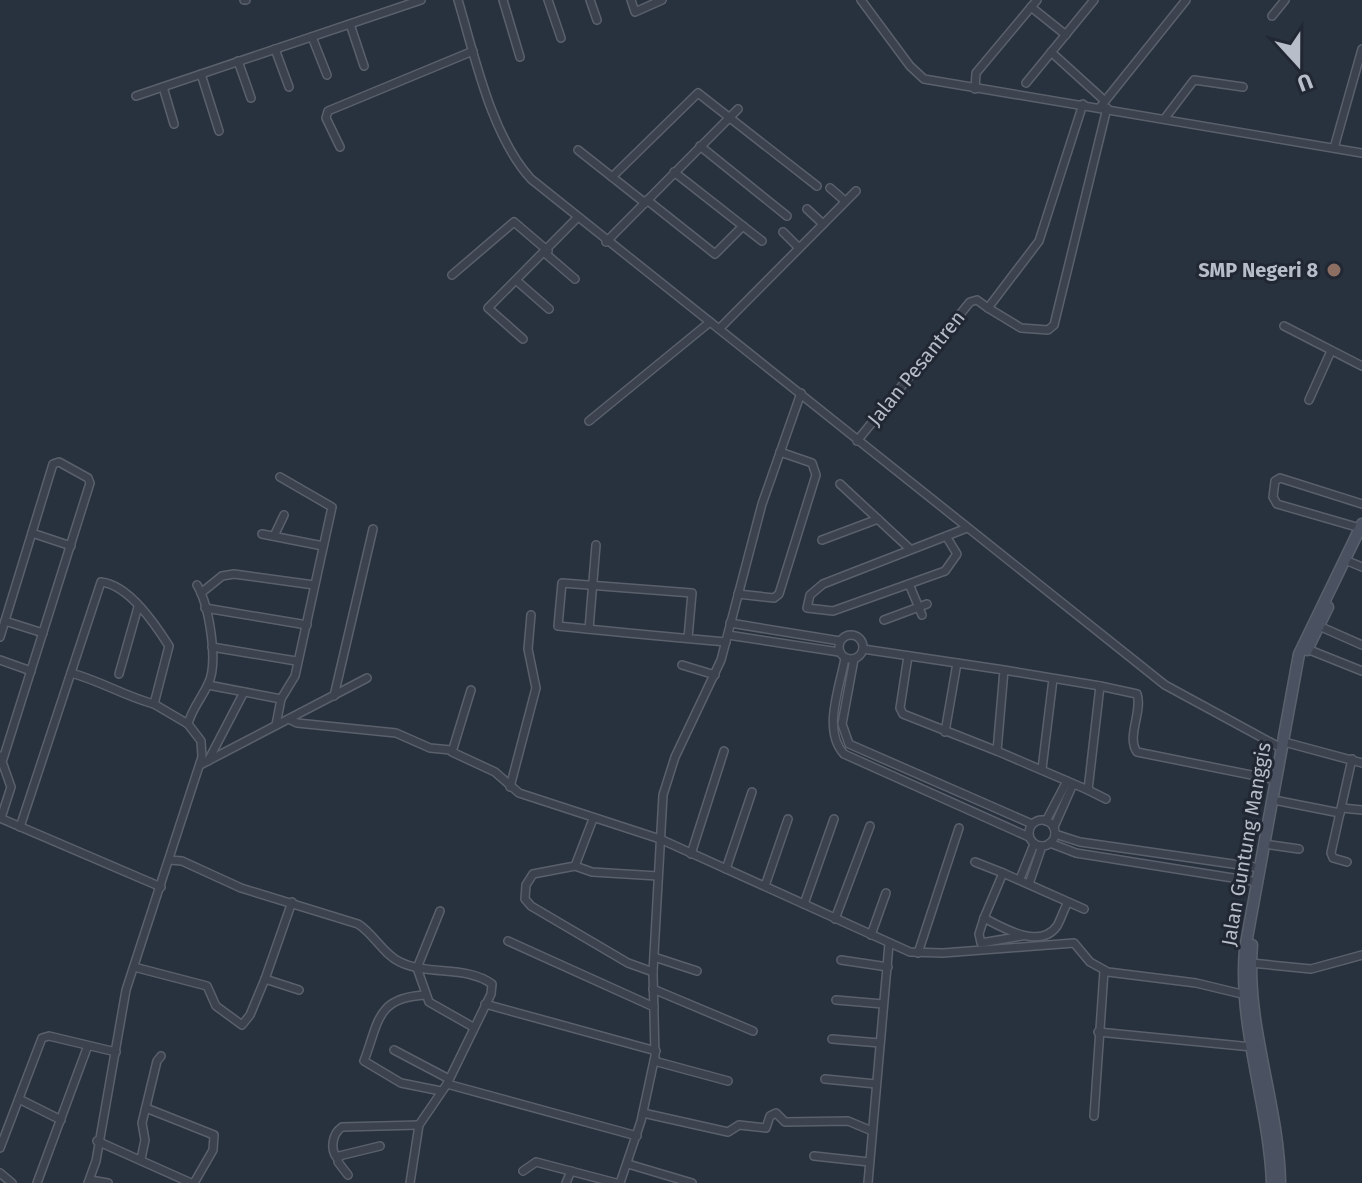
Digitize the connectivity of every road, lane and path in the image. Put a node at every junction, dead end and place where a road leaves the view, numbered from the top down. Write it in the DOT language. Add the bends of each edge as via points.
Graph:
graph roads {
  1 [pos="421,0"];
  2 [pos="458,0"];
  3 [pos="503,0"];
  4 [pos="548,0"];
  5 [pos="590,0"];
  6 [pos="631,0"];
  7 [pos="662,0"];
  8 [pos="861,0"];
  9 [pos="1094,0"];
  10 [pos="1186,0"];
  11 [pos="1285,0"];
  12 [pos="1034,4"];
  13 [pos="1272,16"];
  14 [pos="597,20"];
  15 [pos="350,24"];
  16 [pos="1066,35"];
  17 [pos="312,37"];
  18 [pos="561,38"];
  19 [pos="275,49"];
  20 [pos="1362,49"];
  21 [pos="473,51"];
  22 [pos="1051,52"];
  23 [pos="520,57"];
  24 [pos="238,61"];
  25 [pos="364,66"];
  26 [pos="201,74"];
  27 [pos="327,75"];
  28 [pos="1026,83"];
  29 [pos="163,87"];
  30 [pos="289,87"];
  31 [pos="1243,87"];
  32 [pos="975,89"];
  33 [pos="136,96"];
  34 [pos="251,98"];
  35 [pos="1083,104"];
  36 [pos="1104,105"];
  37 [pos="738,109"];
  38 [pos="730,116"];
  39 [pos="1165,118"];
  40 [pos="174,124"];
  41 [pos="219,131"];
  42 [pos="700,146"];
  43 [pos="340,147"];
  44 [pos="1334,148"];
  45 [pos="578,150"];
  46 [pos="1362,153"];
  47 [pos="674,172"];
  48 [pos="612,177"];
  49 [pos="817,186"];
  50 [pos="830,188"];
  51 [pos="856,191"];
  52 [pos="646,201"];
  53 [pos="845,201"];
  54 [pos="807,209"];
  55 [pos="787,216"];
  56 [pos="577,218"];
  57 [pos="823,224"];
  58 [pos="743,226"];
  59 [pos="783,232"];
  60 [pos="762,241"];
  61 [pos="606,242"];
  62 [pos="799,248"];
  63 [pos="547,252"];
  64 [pos="452,275"];
  65 [pos="575,279"];
  66 [pos="517,281"];
  67 [pos="988,308"];
  68 [pos="549,309"];
  69 [pos="710,322"];
  70 [pos="1284,326"];
  71 [pos="719,329"];
  72 [pos="523,339"];
  73 [pos="1331,351"];
  74 [pos="1362,366"];
  75 [pos="801,393"];
  76 [pos="1309,400"];
  77 [pos="589,421"];
  78 [pos="857,441"];
  79 [pos="780,452"];
  80 [pos="280,477"];
  81 [pos="840,484"];
  82 [pos="1362,504"];
  83 [pos="284,515"];
  84 [pos="878,519"];
  85 [pos="967,528"];
  86 [pos="373,529"];
  87 [pos="1361,530"];
  88 [pos="32,533"];
  89 [pos="262,534"];
  90 [pos="274,536"];
  91 [pos="946,536"];
  92 [pos="822,540"];
  93 [pos="596,545"];
  94 [pos="71,546"];
  95 [pos="323,546"];
  96 [pos="910,549"];
  97 [pos="1350,562"];
  98 [pos="1362,567"];
  99 [pos="909,584"];
  100 [pos="314,585"];
  101 [pos="593,585"];
  102 [pos="738,594"];
  103 [pos="138,607"];
  104 [pos="205,608"];
  105 [pos="531,615"];
  106 [pos="884,620"];
  107 [pos="5,621"];
  108 [pos="730,623"];
  109 [pos="307,625"];
  110 [pos="1319,626"];
  111 [pos="589,629"];
  112 [pos="43,633"];
  113 [pos="793,633"];
  114 [pos="0,637"];
  115 [pos="688,638"];
  116 [pos="727,638"];
  117 [pos="840,641"];
  118 [pos="792,645"];
  119 [pos="1362,645"];
  120 [pos="212,647"];
  121 [pos="863,649"];
  122 [pos="1307,649"];
  123 [pos="846,656"];
  124 [pos="908,656"];
  125 [pos="0,660"];
  126 [pos="296,661"];
  127 [pos="957,663"];
  128 [pos="682,665"];
  129 [pos="1004,670"];
  130 [pos="31,671"];
  131 [pos="1362,671"];
  132 [pos="71,673"];
  133 [pos="119,674"];
  134 [pos="715,675"];
  135 [pos="367,678"];
  136 [pos="1053,679"];
  137 [pos="208,685"];
  138 [pos="1100,686"];
  139 [pos="471,690"];
  140 [pos="244,692"];
  141 [pos="334,696"];
  142 [pos="281,699"];
  143 [pos="842,702"];
  144 [pos="154,704"];
  145 [pos="289,719"];
  146 [pos="188,724"];
  147 [pos="276,725"];
  148 [pos="945,732"];
  149 [pos="1285,745"];
  150 [pos="451,750"];
  151 [pos="724,751"];
  152 [pos="997,751"];
  153 [pos="2,758"];
  154 [pos="1352,759"];
  155 [pos="204,763"];
  156 [pos="1362,763"];
  157 [pos="1042,769"];
  158 [pos="1276,780"];
  159 [pos="1070,782"];
  160 [pos="510,787"];
  161 [pos="1088,790"];
  162 [pos="752,792"];
  163 [pos="1106,799"];
  164 [pos="1279,801"];
  165 [pos="1362,810"];
  166 [pos="1341,811"];
  167 [pos="0,818"];
  168 [pos="593,819"];
  169 [pos="788,819"];
  170 [pos="834,819"];
  171 [pos="1046,821"];
  172 [pos="1032,824"];
  173 [pos="870,826"];
  174 [pos="20,827"];
  175 [pos="959,828"];
  176 [pos="1054,831"];
  177 [pos="660,839"];
  178 [pos="1039,842"];
  179 [pos="1271,845"];
  180 [pos="1299,849"];
  181 [pos="691,854"];
  182 [pos="169,860"];
  183 [pos="975,862"];
  184 [pos="1347,862"];
  185 [pos="575,866"];
  186 [pos="1261,868"];
  187 [pos="726,869"];
  188 [pos="1003,873"];
  189 [pos="658,876"];
  190 [pos="1020,879"];
  191 [pos="1258,882"];
  192 [pos="1029,884"];
  193 [pos="765,886"];
  194 [pos="161,887"];
  195 [pos="886,893"];
  196 [pos="292,902"];
  197 [pos="1068,902"];
  198 [pos="804,904"];
  199 [pos="1084,909"];
  200 [pos="440,911"];
  201 [pos="984,918"];
  202 [pos="835,919"];
  203 [pos="871,935"];
  204 [pos="1024,936"];
  205 [pos="508,941"];
  206 [pos="889,944"];
  207 [pos="918,953"];
  208 [pos="1362,955"];
  209 [pos="654,957"];
  210 [pos="841,960"];
  211 [pos="1251,963"];
  212 [pos="134,967"];
  213 [pos="888,967"];
  214 [pos="417,968"];
  215 [pos="697,971"];
  216 [pos="1104,971"];
  217 [pos="653,972"];
  218 [pos="265,979"];
  219 [pos="653,989"];
  220 [pos="299,990"];
  221 [pos="426,995"];
  222 [pos="1246,995"];
  223 [pos="836,1000"];
  224 [pos="485,1004"];
  225 [pos="883,1004"];
  226 [pos="654,1007"];
  227 [pos="473,1027"];
  228 [pos="753,1031"];
  229 [pos="1098,1032"];
  230 [pos="832,1039"];
  231 [pos="880,1043"];
  232 [pos="1252,1047"];
  233 [pos="87,1048"];
  234 [pos="394,1050"];
  235 [pos="656,1051"];
  236 [pos="116,1052"];
  237 [pos="161,1056"];
  238 [pos="654,1061"];
  239 [pos="825,1079"];
  240 [pos="728,1081"];
  241 [pos="876,1084"];
  242 [pos="445,1085"];
  243 [pos="19,1099"];
  244 [pos="146,1108"];
  245 [pos="643,1113"];
  246 [pos="1094,1116"];
  247 [pos="61,1120"];
  248 [pos="419,1125"];
  249 [pos="872,1131"];
  250 [pos="637,1136"];
  251 [pos="97,1141"];
  252 [pos="380,1146"];
  253 [pos="0,1148"];
  254 [pos="814,1156"];
  255 [pos="337,1158"];
  256 [pos="141,1159"];
  257 [pos="869,1162"];
  258 [pos="628,1164"];
  259 [pos="523,1171"];
  260 [pos="571,1171"];
  261 [pos="0,1173"];
  262 [pos="348,1175"];
  263 [pos="89,1182"];
  264 [pos="12,1183"];
  265 [pos="37,1183"];
  266 [pos="108,1183"];
  267 [pos="192,1183"];
  268 [pos="410,1183"];
  269 [pos="566,1183"];
  270 [pos="618,1183"];
  271 [pos="692,1183"];
  272 [pos="868,1183"];
  273 [pos="1272,1183"];
  274 [pos="1280,1183"];
  1 -- 15 [label="street"];
  2 -- 21 [label="street"];
  3 -- 23 [label="street"];
  4 -- 18 [label="street"];
  5 -- 14 [label="street"];
  6 -- 7 [label="street" via="635,12"];
  8 -- 32 [label="street" via="920,78"];
  9 -- 16 [label="street"];
  10 -- 36 [label="street"];
  11 -- 13 [label="street"];
  12 -- 16 [label="street"];
  12 -- 32 [label="street" via="976,73"];
  15 -- 17 [label="street"];
  15 -- 25 [label="street"];
  16 -- 22 [label="street"];
  17 -- 19 [label="street"];
  17 -- 27 [label="street"];
  19 -- 24 [label="street"];
  19 -- 30 [label="street"];
  20 -- 44 [label="street"];
  21 -- 43 [label="street" via="328,111 326,118"];
  21 -- 56 [label="street" via="509,151 531,179"];
  22 -- 28 [label="street"];
  22 -- 36 [label="street"];
  24 -- 26 [label="street"];
  24 -- 34 [label="street"];
  26 -- 29 [label="street"];
  26 -- 41 [label="street"];
  29 -- 33 [label="street"];
  29 -- 40 [label="street"];
  31 -- 39 [label="street" via="1194,80"];
  32 -- 35 [label="street"];
  35 -- 36 [label="street"];
  35 -- 67 [label="street, Jalan Pesantren" via="1039,241"];
  36 -- 39 [label="street"];
  36 -- 67 [label="street" via="1054,325 1048,330 1021,328"];
  37 -- 38 [label="street"];
  38 -- 42 [label="street"];
  38 -- 48 [label="street" via="701,94 694,95"];
  38 -- 49 [label="street"];
  39 -- 44 [label="street"];
  42 -- 47 [label="street"];
  42 -- 55 [label="street"];
  44 -- 46 [label="street"];
  45 -- 48 [label="street"];
  47 -- 52 [label="street"];
  47 -- 58 [label="street"];
  48 -- 52 [label="street"];
  50 -- 53 [label="street"];
  51 -- 53 [label="street"];
  52 -- 58 [label="street" via="715,254"];
  52 -- 61 [label="street"];
  53 -- 57 [label="street"];
  54 -- 57 [label="street"];
  56 -- 61 [label="street"];
  56 -- 63 [label="street"];
  57 -- 62 [label="street"];
  58 -- 60 [label="street"];
  59 -- 62 [label="street"];
  61 -- 69 [label="street"];
  62 -- 71 [label="street"];
  63 -- 64 [label="street" via="514,222"];
  63 -- 65 [label="street"];
  63 -- 66 [label="street"];
  66 -- 68 [label="street"];
  66 -- 72 [label="street" via="488,310"];
  67 -- 78 [label="street, Jalan Pesantren" via="977,300 970,302"];
  69 -- 71 [label="street"];
  69 -- 77 [label="street"];
  70 -- 73 [label="street"];
  71 -- 75 [label="street"];
  73 -- 74 [label="street"];
  73 -- 76 [label="street"];
  75 -- 78 [label="street"];
  75 -- 79 [label="street"];
  78 -- 85 [label="street"];
  79 -- 102 [label="street"];
  79 -- 102 [label="street" via="812,463 816,475 779,594"];
  80 -- 95 [label="street" via="332,507"];
  81 -- 84 [label="street"];
  82 -- 87 [label="street" via="1280,478 1275,481 1277,504"];
  83 -- 90 [label="street"];
  84 -- 92 [label="street"];
  84 -- 96 [label="street"];
  85 -- 91 [label="street"];
  85 -- 149 [label="street" via="1176,693"];
  86 -- 141 [label="street"];
  87 -- 97 [label="street, Jalan Guntung Manggis"];
  87 -- 149 [label="street, Jalan Guntung Manggis" via="1301,648"];
  88 -- 94 [label="street"];
  88 -- 94 [label="street" via="53,464 59,462 90,479"];
  88 -- 107 [label="street"];
  89 -- 90 [label="street"];
  90 -- 95 [label="street"];
  91 -- 96 [label="street"];
  91 -- 99 [label="street" via="957,550 950,567"];
  93 -- 101 [label="street"];
  94 -- 112 [label="street"];
  95 -- 100 [label="street"];
  96 -- 99 [label="street" via="815,588 807,608 833,611"];
  97 -- 98 [label="street"];
  97 -- 110 [label="street, Jalan Guntung Manggis"];
  99 -- 106 [label="street" via="923,609"];
  100 -- 104 [label="street" via="222,576 199,589"];
  100 -- 109 [label="street"];
  101 -- 111 [label="street"];
  101 -- 111 [label="street" via="562,583 558,626"];
  101 -- 115 [label="street" via="692,593"];
  102 -- 108 [label="street"];
  103 -- 132 [label="street" via="120,588 101,582"];
  103 -- 133 [label="street"];
  103 -- 144 [label="street" via="169,646"];
  104 -- 109 [label="street"];
  104 -- 120 [label="street"];
  105 -- 160 [label="street" via="528,649 536,688"];
  107 -- 112 [label="street"];
  107 -- 114 [label="street"];
  108 -- 113 [label="street"];
  108 -- 116 [label="street"];
  109 -- 126 [label="street"];
  110 -- 119 [label="street"];
  110 -- 122 [label="street, Jalan Guntung Manggis"];
  111 -- 115 [label="street"];
  112 -- 130 [label="street"];
  113 -- 117 [label="street"];
  113 -- 118 [label="street"];
  115 -- 116 [label="street"];
  116 -- 118 [label="street"];
  116 -- 134 [label="street"];
  117 -- 121 [label="street" via="855,635"];
  117 -- 123 [label="street"];
  118 -- 123 [label="street"];
  120 -- 126 [label="street"];
  120 -- 137 [label="street" via="214,669"];
  121 -- 123 [label="street"];
  121 -- 124 [label="street"];
  122 -- 131 [label="street"];
  122 -- 149 [label="street, Jalan Guntung Manggis"];
  123 -- 143 [label="street"];
  124 -- 127 [label="street"];
  124 -- 148 [label="street" via="901,711"];
  125 -- 130 [label="street"];
  126 -- 142 [label="street" via="295,676"];
  127 -- 129 [label="street"];
  127 -- 148 [label="street"];
  128 -- 134 [label="street"];
  129 -- 136 [label="street"];
  129 -- 152 [label="street"];
  130 -- 153 [label="street"];
  132 -- 144 [label="street"];
  132 -- 174 [label="street"];
  134 -- 177 [label="street" via="668,776"];
  135 -- 141 [label="street"];
  136 -- 138 [label="street"];
  136 -- 157 [label="street"];
  137 -- 140 [label="street"];
  137 -- 146 [label="street"];
  138 -- 158 [label="street" via="1137,694 1137,752"];
  138 -- 161 [label="street"];
  139 -- 150 [label="street"];
  140 -- 142 [label="street"];
  140 -- 155 [label="street"];
  141 -- 145 [label="street"];
  142 -- 147 [label="street"];
  143 -- 172 [label="street" via="842,731 849,744"];
  143 -- 178 [label="street" via="832,729 844,754"];
  144 -- 146 [label="street"];
  145 -- 147 [label="street"];
  145 -- 150 [label="street" via="396,733 430,748"];
  146 -- 155 [label="street" via="203,745"];
  147 -- 155 [label="street"];
  148 -- 152 [label="street"];
  149 -- 154 [label="street"];
  149 -- 158 [label="street, Jalan Guntung Manggis"];
  149 -- 164 [label="street, Jalan Guntung Manggis"];
  150 -- 160 [label="street" via="495,772"];
  151 -- 181 [label="street"];
  152 -- 157 [label="street"];
  153 -- 167 [label="street" via="11,791"];
  154 -- 156 [label="street"];
  154 -- 166 [label="street"];
  155 -- 182 [label="street"];
  157 -- 159 [label="street"];
  158 -- 186 [label="street, Jalan Guntung Manggis"];
  159 -- 161 [label="street"];
  159 -- 171 [label="street"];
  159 -- 176 [label="street"];
  160 -- 168 [label="street"];
  161 -- 163 [label="street"];
  162 -- 187 [label="street"];
  164 -- 166 [label="street"];
  164 -- 179 [label="street, Jalan Guntung Manggis"];
  165 -- 166 [label="street"];
  166 -- 184 [label="street" via="1331,856"];
  167 -- 174 [label="street"];
  168 -- 177 [label="street"];
  168 -- 185 [label="street"];
  169 -- 193 [label="street"];
  170 -- 198 [label="street"];
  171 -- 172 [label="street"];
  171 -- 176 [label="street"];
  172 -- 178 [label="street"];
  173 -- 202 [label="street"];
  174 -- 194 [label="street"];
  175 -- 207 [label="street"];
  176 -- 178 [label="street"];
  176 -- 186 [label="street" via="1080,842"];
  177 -- 181 [label="street"];
  177 -- 189 [label="street"];
  178 -- 190 [label="street"];
  178 -- 191 [label="street" via="1076,853"];
  178 -- 192 [label="street"];
  179 -- 180 [label="street"];
  179 -- 211 [label="street, Jalan Guntung Manggis"];
  181 -- 187 [label="street"];
  182 -- 194 [label="street"];
  182 -- 196 [label="street"];
  183 -- 188 [label="street"];
  185 -- 189 [label="street"];
  185 -- 217 [label="street" via="533,874 525,899 628,963"];
  186 -- 191 [label="street, Jalan Guntung Manggis"];
  187 -- 193 [label="street"];
  188 -- 190 [label="street"];
  188 -- 201 [label="street"];
  189 -- 209 [label="street"];
  190 -- 192 [label="street"];
  191 -- 222 [label="street, Jalan Guntung Manggis" via="1245,949"];
  192 -- 197 [label="street"];
  193 -- 198 [label="street"];
  194 -- 212 [label="street"];
  195 -- 203 [label="street"];
  196 -- 214 [label="street" via="358,924 395,959"];
  196 -- 218 [label="street"];
  197 -- 199 [label="street"];
  197 -- 204 [label="street" via="1056,927"];
  198 -- 202 [label="street"];
  200 -- 214 [label="street"];
  201 -- 204 [label="street"];
  201 -- 204 [label="street" via="981,943"];
  202 -- 203 [label="street"];
  203 -- 206 [label="street"];
  205 -- 226 [label="street"];
  206 -- 207 [label="street"];
  206 -- 213 [label="street"];
  207 -- 216 [label="street" via="1074,943"];
  208 -- 211 [label="street" via="1311,969"];
  209 -- 215 [label="street"];
  209 -- 217 [label="street"];
  210 -- 213 [label="street"];
  211 -- 274 [label="street, Jalan Guntung Manggis" via="1276,1122"];
  212 -- 218 [label="street" via="207,986 216,1006 242,1025"];
  212 -- 236 [label="street"];
  213 -- 225 [label="street"];
  214 -- 221 [label="street"];
  214 -- 224 [label="street" via="490,981 492,991"];
  216 -- 222 [label="street"];
  216 -- 229 [label="street"];
  217 -- 219 [label="street"];
  218 -- 220 [label="street"];
  219 -- 226 [label="street"];
  219 -- 228 [label="street"];
  221 -- 227 [label="street" via="433,1005"];
  221 -- 242 [label="street" via="401,997 385,1007 364,1061 401,1083"];
  222 -- 232 [label="street, Jalan Guntung Manggis"];
  223 -- 225 [label="street"];
  224 -- 227 [label="street"];
  224 -- 235 [label="street"];
  225 -- 231 [label="street"];
  226 -- 235 [label="street"];
  227 -- 242 [label="street"];
  229 -- 232 [label="street"];
  229 -- 246 [label="street"];
  230 -- 231 [label="street"];
  231 -- 241 [label="street"];
  232 -- 273 [label="street, Jalan Guntung Manggis"];
  233 -- 236 [label="street"];
  233 -- 243 [label="street" via="42,1038"];
  233 -- 247 [label="street"];
  234 -- 242 [label="street"];
  235 -- 238 [label="street"];
  236 -- 251 [label="street"];
  237 -- 244 [label="street"];
  238 -- 240 [label="street"];
  238 -- 245 [label="street"];
  239 -- 241 [label="street"];
  241 -- 249 [label="street"];
  242 -- 248 [label="street"];
  242 -- 250 [label="street"];
  243 -- 247 [label="street"];
  243 -- 253 [label="street"];
  244 -- 256 [label="street"];
  244 -- 267 [label="street" via="215,1136 213,1150"];
  245 -- 249 [label="street" via="728,1132 739,1125 766,1128 776,1113 785,1122 848,1121"];
  245 -- 250 [label="street"];
  247 -- 265 [label="street"];
  248 -- 255 [label="street" via="342,1127 332,1146"];
  248 -- 268 [label="street"];
  249 -- 257 [label="street"];
  250 -- 258 [label="street"];
  251 -- 256 [label="street"];
  251 -- 263 [label="street"];
  252 -- 255 [label="street"];
  254 -- 257 [label="street"];
  255 -- 262 [label="street"];
  256 -- 267 [label="street"];
  257 -- 272 [label="street"];
  258 -- 270 [label="street"];
  258 -- 271 [label="street"];
  259 -- 260 [label="street" via="536,1162"];
  260 -- 269 [label="street"];
  260 -- 270 [label="street"];
  261 -- 264 [label="street"];
  263 -- 266 [label="street"];
}
